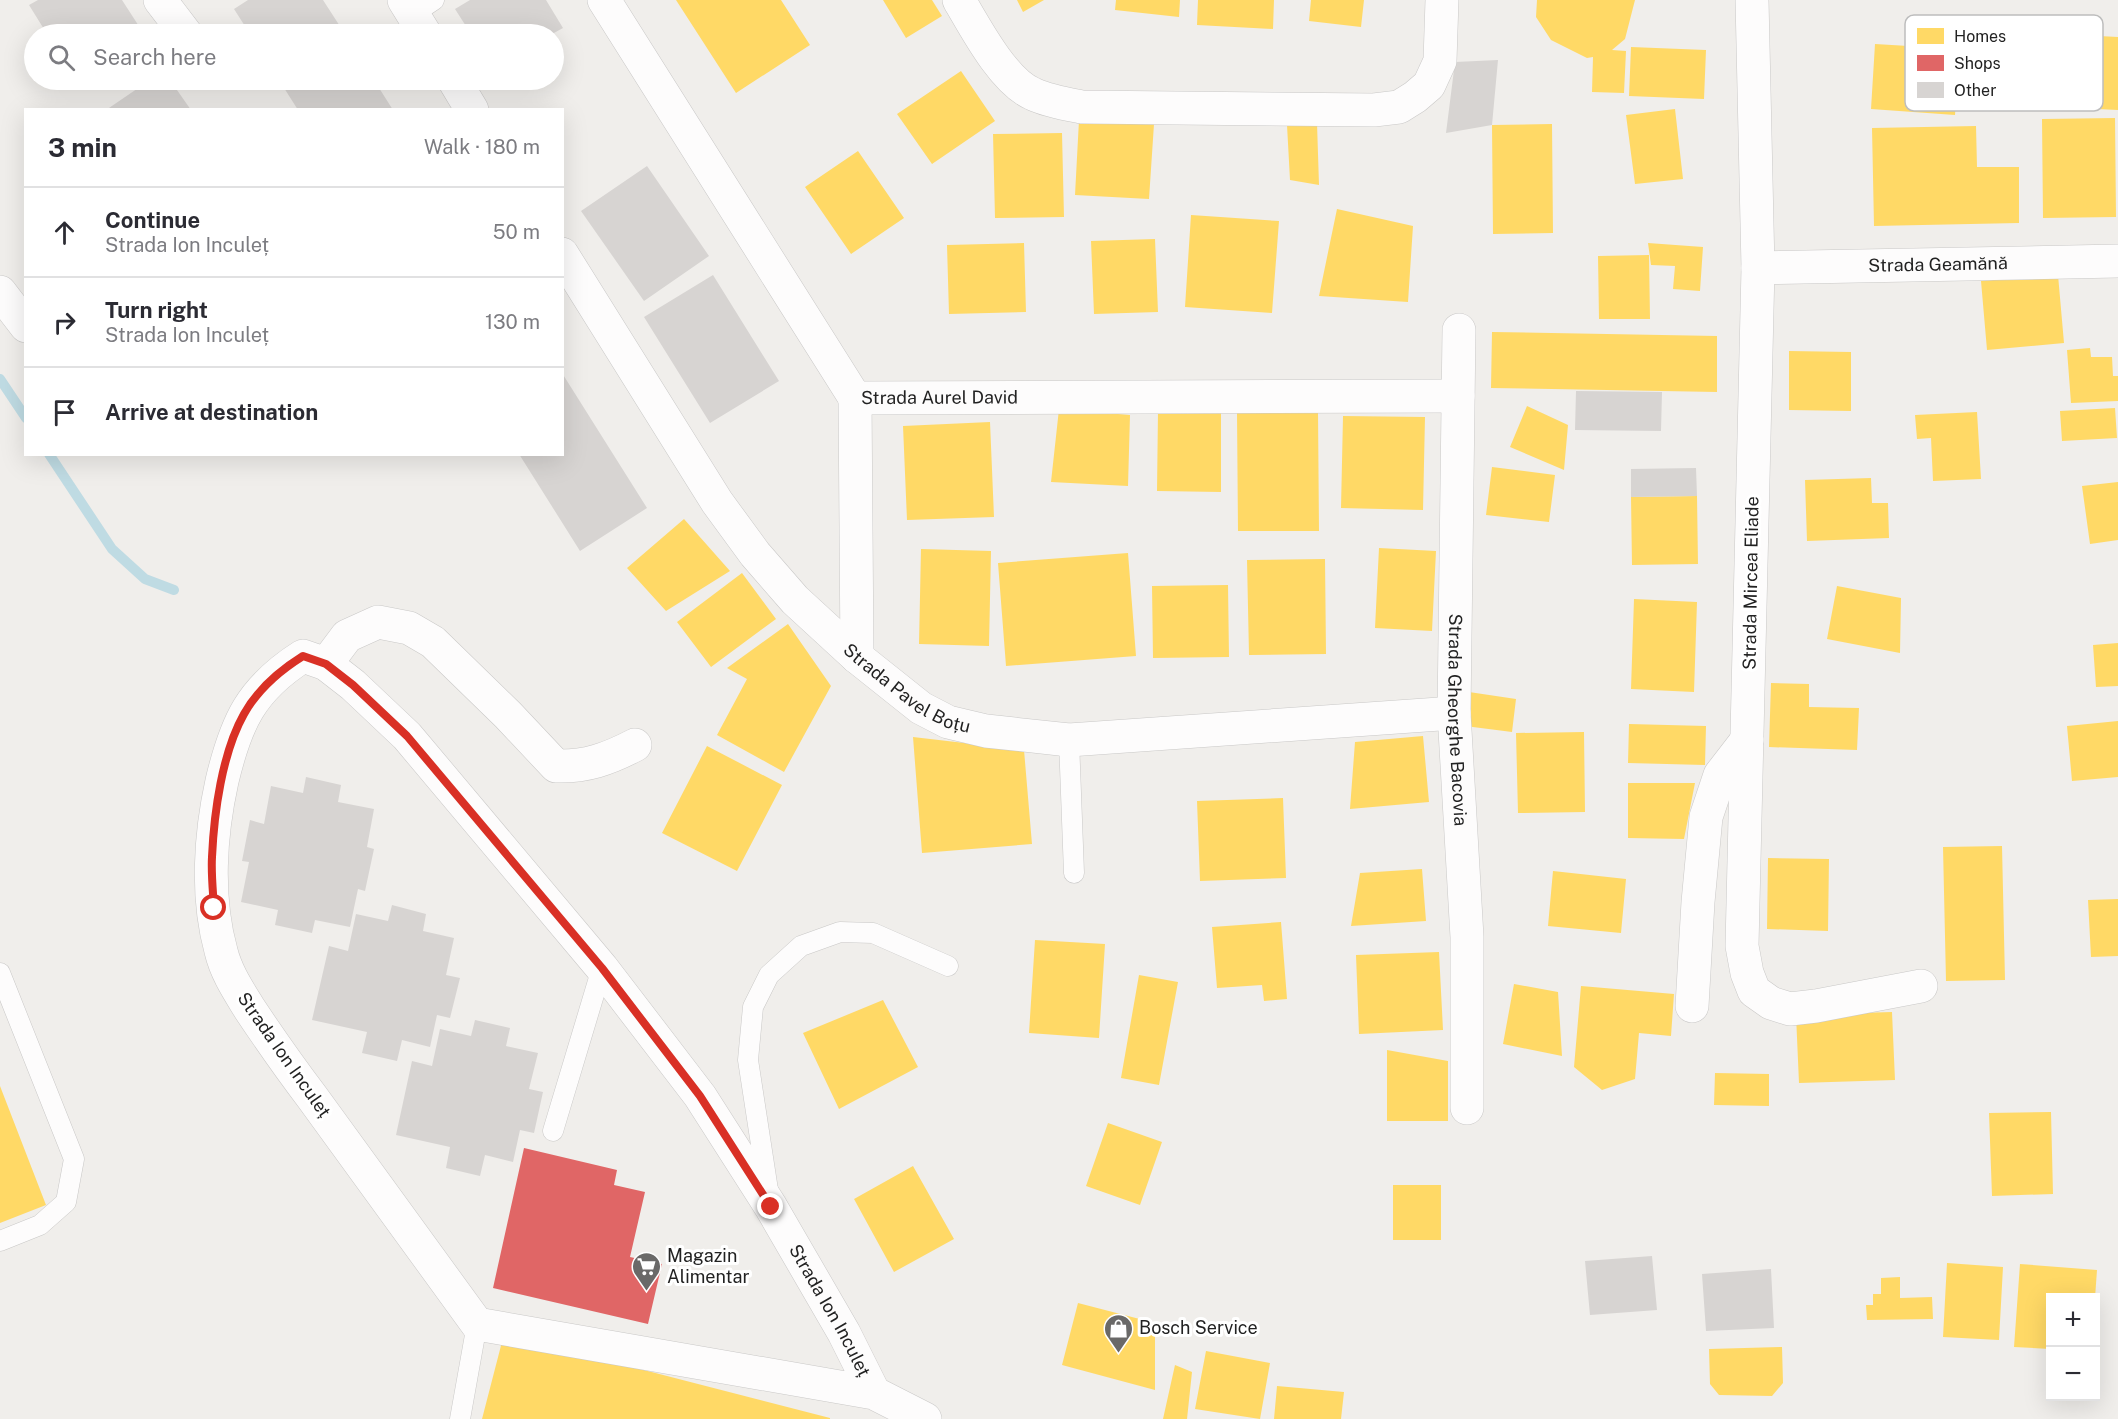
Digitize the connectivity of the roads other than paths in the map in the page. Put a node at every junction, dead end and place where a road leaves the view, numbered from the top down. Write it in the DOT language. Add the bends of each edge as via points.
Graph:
graph roads {
  1 [pos="160,0"];
  2 [pos="604,0"];
  3 [pos="959,0"];
  4 [pos="1442,0"];
  5 [pos="1752,0"];
  6 [pos="178,24"];
  7 [pos="459,90"];
  8 [pos="471,108"];
  9 [pos="564,257"];
  10 [pos="2118,261"];
  11 [pos="1758,268"];
  12 [pos="0,292"];
  13 [pos="24,323"];
  14 [pos="1459,330"];
  15 [pos="1458,396"];
  16 [pos="855,398"];
  17 [pos="857,657"];
  18 [pos="326,664"];
  19 [pos="1455,712"];
  20 [pos="1069,740"];
  21 [pos="1747,740"];
  22 [pos="635,745"];
  23 [pos="1074,873"];
  24 [pos="948,966"];
  25 [pos="602,968"];
  26 [pos="0,973"];
  27 [pos="1921,986"];
  28 [pos="1692,1006"];
  29 [pos="1467,1108"];
  30 [pos="554,1131"];
  31 [pos="771,1207"];
  32 [pos="0,1241"];
  33 [pos="477,1324"];
  34 [pos="874,1392"];
  35 [pos="460,1419"];
  36 [pos="925,1419"];
  1 -- 6 [label="street"];
  2 -- 16 [label="street, Strada Aurel David"];
  3 -- 4 [label="street" via="992,56 1030,94 1056,102 1082,107 1363,110 1399,107 1429,85 1440,61"];
  5 -- 11 [label="street, Strada Mircea Eliade"];
  7 -- 8 [label="street"];
  9 -- 17 [label="street, Strada Pavel Boțu" via="717,502 755,554 795,600"];
  10 -- 11 [label="street, Strada Geamănă"];
  11 -- 21 [label="street, Strada Mircea Eliade"];
  12 -- 13 [label="street"];
  14 -- 15 [label="street, Strada Gheorghe Bacovia"];
  15 -- 16 [label="street, Strada Aurel David"];
  15 -- 19 [label="street, Strada Gheorghe Bacovia"];
  16 -- 17 [label="street"];
  17 -- 20 [label="street, Strada Pavel Boțu" via="921,708 948,722 986,731"];
  18 -- 22 [label="street" via="347,636 378,622 409,628 433,642 556,766 576,767 612,757"];
  18 -- 25 [label="street, Strada Ion Inculeț" via="407,736"];
  18 -- 33 [label="street, Strada Ion Inculeț" via="303,656 281,670 244,714 230,750 215,821 212,859 221,952 234,984 268,1038"];
  19 -- 20 [label="street, Strada Pavel Boțu"];
  19 -- 29 [label="street, Strada Gheorghe Bacovia" via="1467,937"];
  20 -- 23 [label="lane"];
  21 -- 27 [label="street, Strada Mircea Eliade" via="1742,946 1754,991 1771,1003 1790,1009"];
  21 -- 28 [label="street" via="1720,776 1706,817"];
  24 -- 31 [label="lane" via="873,933 840,932 801,946 770,975 753,1007 748,1060"];
  25 -- 30 [label="lane"];
  25 -- 31 [label="street, Strada Ion Inculeț" via="700,1096"];
  26 -- 32 [label="lane" via="74,1159 66,1202 40,1225"];
  31 -- 34 [label="street, Strada Ion Inculeț"];
  33 -- 34 [label="street"];
  33 -- 35 [label="lane"];
  34 -- 36 [label="street, Strada Ion Inculeț"];
}
